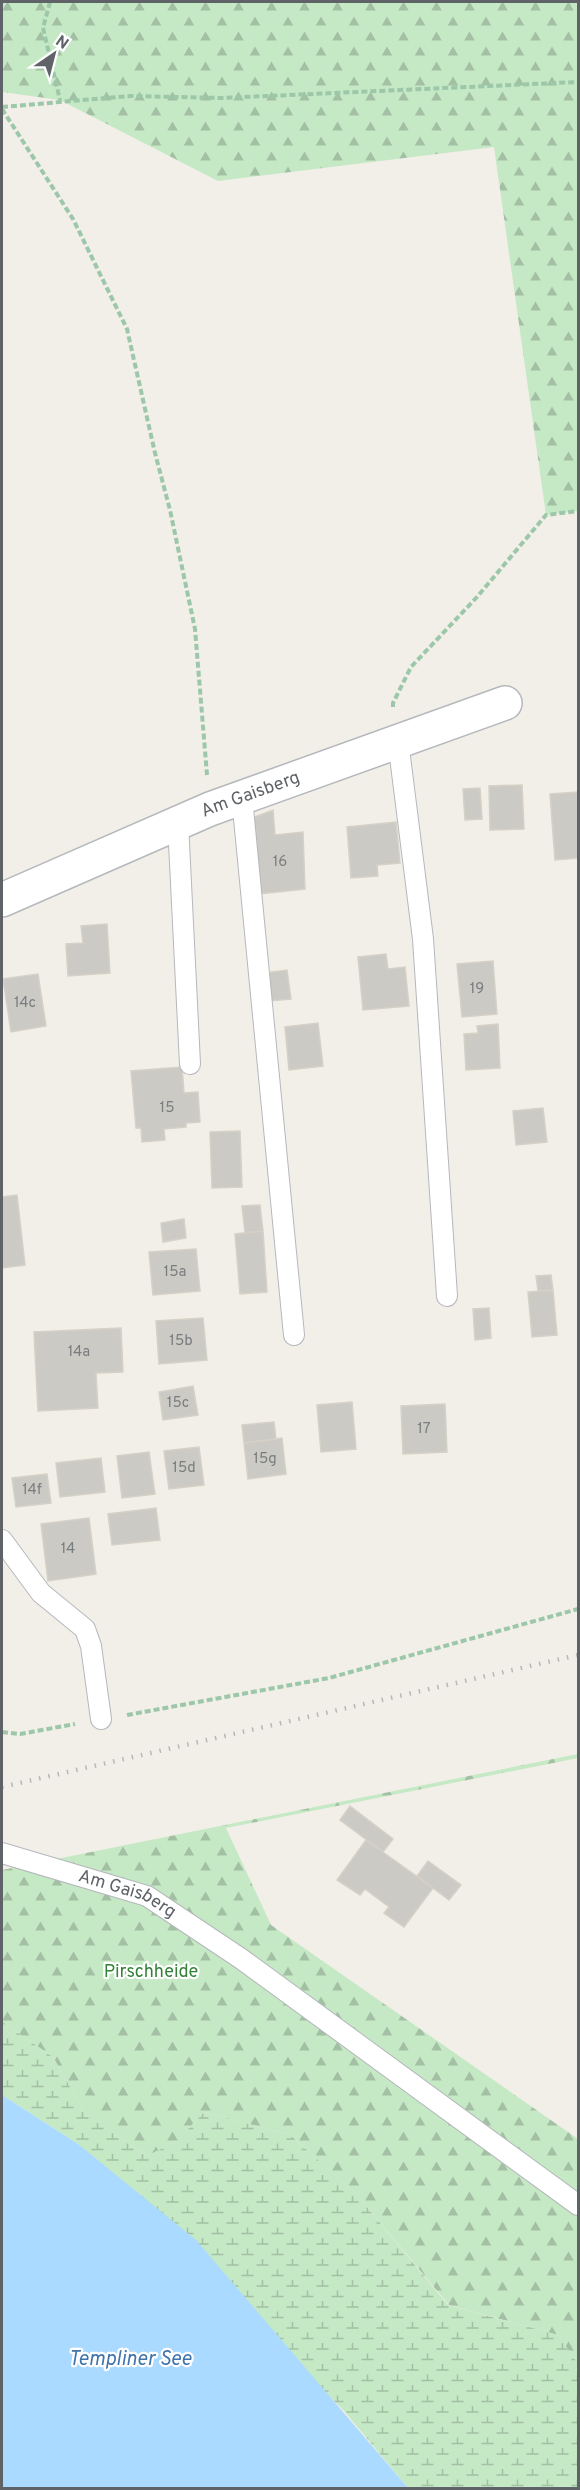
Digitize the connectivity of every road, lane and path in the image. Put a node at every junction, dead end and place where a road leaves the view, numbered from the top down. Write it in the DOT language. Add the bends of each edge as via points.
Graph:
graph roads {
  1 [pos="50,2"];
  2 [pos="579,81"];
  3 [pos="60,100"];
  4 [pos="2,108"];
  5 [pos="579,510"];
  6 [pos="505,703"];
  7 [pos="398,741"];
  8 [pos="242,798"];
  9 [pos="210,809"];
  10 [pos="178,823"];
  11 [pos="2,900"];
  12 [pos="190,1064"];
  13 [pos="447,1296"];
  14 [pos="294,1335"];
  15 [pos="2,1540"];
  16 [pos="579,1609"];
  17 [pos="101,1719"];
  18 [pos="2,1732"];
  19 [pos="2,1853"];
  20 [pos="579,2205"];
  1 -- 3 [label="path" via="43,28"];
  2 -- 3 [label="path" via="223,98 130,96"];
  3 -- 4 [label="path"];
  4 -- 9 [label="path" via="73,219 127,330 195,629"];
  5 -- 7 [label="path" via="546,515 411,667 393,704"];
  6 -- 7 [label="street, Am Gaisberg"];
  7 -- 8 [label="street, Am Gaisberg"];
  7 -- 13 [label="lane" via="423,939"];
  8 -- 9 [label="street, Am Gaisberg"];
  8 -- 14 [label="lane"];
  9 -- 10 [label="street, Am Gaisberg"];
  10 -- 11 [label="street, Am Gaisberg"];
  10 -- 12 [label="lane"];
  15 -- 17 [label="lane" via="41,1593 85,1629"];
  16 -- 17 [label="path" via="329,1678"];
  17 -- 18 [label="path" via="20,1734"];
  19 -- 20 [label="lane, Am Gaisberg" via="147,1896 240,1958"];
}
